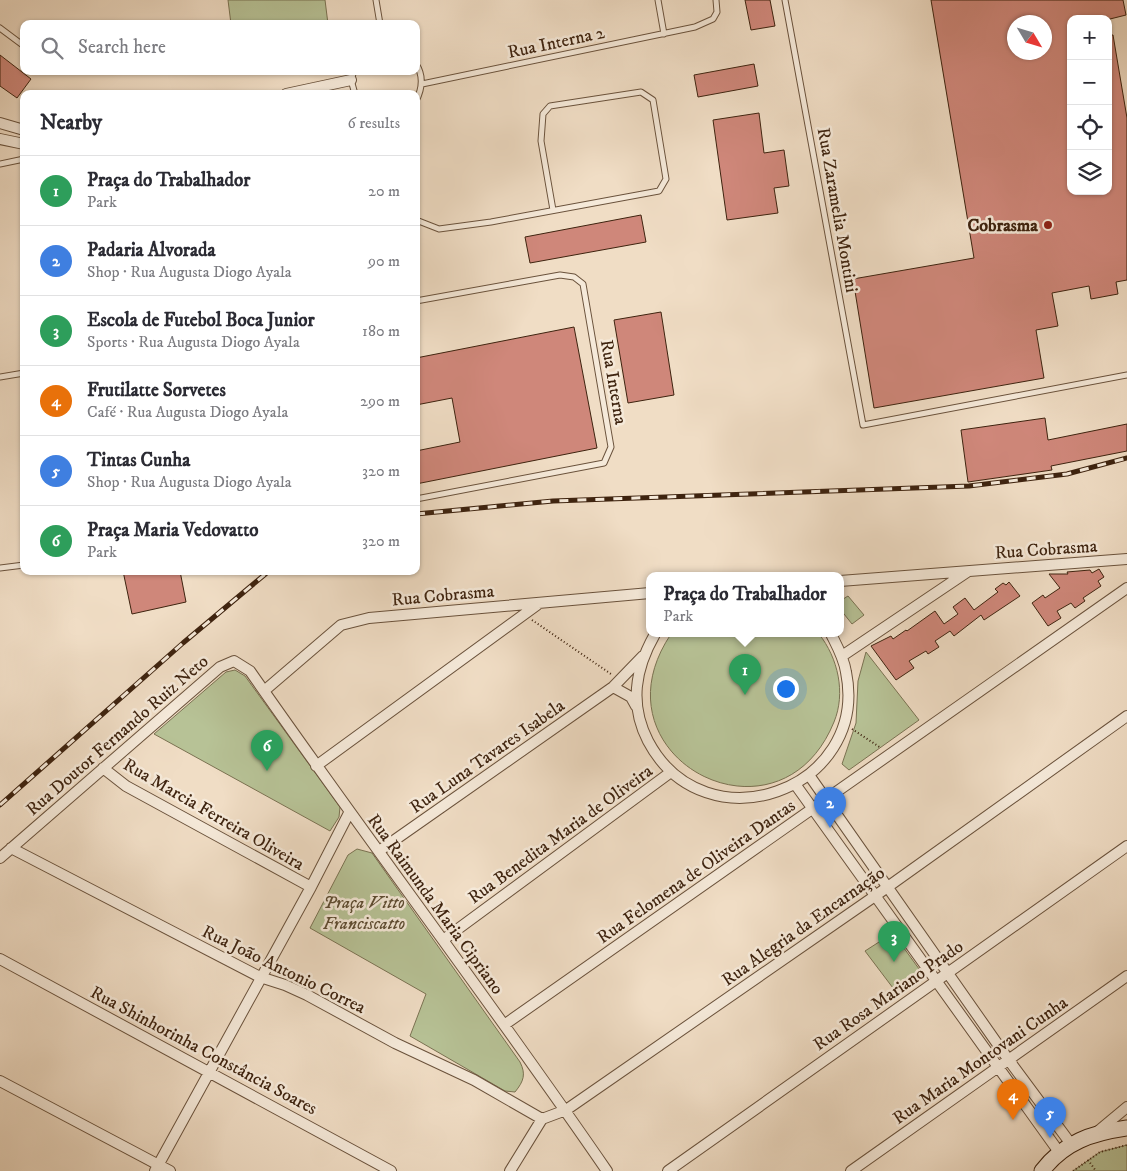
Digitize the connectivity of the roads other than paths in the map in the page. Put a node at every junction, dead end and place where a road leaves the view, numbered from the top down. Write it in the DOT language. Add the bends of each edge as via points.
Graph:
graph roads {
  1 [pos="376,0"];
  2 [pos="658,0"];
  3 [pos="716,0"];
  4 [pos="785,0"];
  5 [pos="379,20"];
  6 [pos="0,28"];
  7 [pos="664,34"];
  8 [pos="20,43"];
  9 [pos="419,75"];
  10 [pos="353,76"];
  11 [pos="422,84"];
  12 [pos="301,90"];
  13 [pos="355,90"];
  14 [pos="420,90"];
  15 [pos="0,123"];
  16 [pos="20,129"];
  17 [pos="0,139"];
  18 [pos="20,143"];
  19 [pos="20,160"];
  20 [pos="0,164"];
  21 [pos="553,210"];
  22 [pos="420,222"];
  23 [pos="420,300"];
  24 [pos="20,374"];
  25 [pos="1127,375"];
  26 [pos="0,377"];
  27 [pos="420,498"];
  28 [pos="1127,559"];
  29 [pos="20,566"];
  30 [pos="0,568"];
  31 [pos="968,571"];
  32 [pos="933,573"];
  33 [pos="844,581"];
  34 [pos="1127,588"];
  35 [pos="646,593"];
  36 [pos="933,594"];
  37 [pos="538,604"];
  38 [pos="653,637"];
  39 [pos="832,637"];
  40 [pos="643,656"];
  41 [pos="842,656"];
  42 [pos="234,661"];
  43 [pos="616,684"];
  44 [pos="264,691"];
  45 [pos="637,707"];
  46 [pos="1127,716"];
  47 [pos="316,766"];
  48 [pos="102,768"];
  49 [pos="671,772"];
  50 [pos="809,775"];
  51 [pos="795,784"];
  52 [pos="827,800"];
  53 [pos="813,810"];
  54 [pos="349,813"];
  55 [pos="1127,846"];
  56 [pos="11,848"];
  57 [pos="379,851"];
  58 [pos="0,858"];
  59 [pos="311,887"];
  60 [pos="887,887"];
  61 [pos="875,896"];
  62 [pos="443,940"];
  63 [pos="0,959"];
  64 [pos="948,972"];
  65 [pos="1127,976"];
  66 [pos="260,977"];
  67 [pos="937,982"];
  68 [pos="504,1025"];
  69 [pos="1008,1059"];
  70 [pos="997,1068"];
  71 [pos="209,1071"];
  72 [pos="0,1082"];
  73 [pos="1127,1107"];
  74 [pos="566,1110"];
  75 [pos="542,1119"];
  76 [pos="1127,1128"];
  77 [pos="1097,1132"];
  78 [pos="1065,1148"];
  79 [pos="156,1168"];
  80 [pos="170,1171"];
  81 [pos="391,1171"];
  82 [pos="510,1171"];
  83 [pos="608,1171"];
  84 [pos="668,1171"];
  85 [pos="851,1171"];
  86 [pos="1042,1171"];
  1 -- 5 [label="lane"];
  2 -- 7 [label="lane"];
  3 -- 7 [label="lane, Rua Interna 2" via="713,19"];
  4 -- 25 [label="lane, Rua Zaramelia Montini" via="863,425"];
  6 -- 8 [label="lane"];
  7 -- 11 [label="lane, Rua Interna 2"];
  9 -- 11 [label="lane"];
  10 -- 12 [label="street"];
  10 -- 13 [label="lane"];
  11 -- 14 [label="lane"];
  15 -- 16 [label="street"];
  17 -- 18 [label="street"];
  19 -- 20 [label="lane"];
  21 -- 21 [label="lane" via="659,191 666,179 653,100 641,92 550,106 543,114 540,141"];
  21 -- 22 [label="lane" via="439,229"];
  23 -- 27 [label="lane, Rua Interna" via="560,275 574,277 583,284 611,447 604,463"];
  24 -- 26 [label="lane"];
  28 -- 31 [label="street, Rua Cobrasma"];
  29 -- 30 [label="lane"];
  31 -- 32 [label="street, Rua Cobrasma"];
  31 -- 36 [label="street, Rua Cobrasma"];
  32 -- 33 [label="street, Rua Cobrasma"];
  32 -- 36 [label="street" via="937,584"];
  34 -- 52 [label="street, Rua Felomena de Oliveira Dantas"];
  35 -- 37 [label="street, Rua Cobrasma"];
  36 -- 41 [label="street, Rua Cobrasma"];
  37 -- 44 [label="street, Rua Cobrasma" via="369,618 341,625"];
  37 -- 47 [label="street"];
  38 -- 40 [label="street"];
  39 -- 41 [label="street"];
  40 -- 43 [label="street, Rua Luna Tavares Isabela"];
  40 -- 45 [label="street" via="637,681"];
  41 -- 50 [label="street" via="848,690 844,723 832,748"];
  42 -- 44 [label="street, Rua Raimunda Maria Cipriano" via="250,671"];
  42 -- 48 [label="street, Rua Doutor Fernando Ruiz Neto" via="220,666"];
  43 -- 45 [label="street"];
  43 -- 57 [label="street, Rua Luna Tavares Isabela"];
  44 -- 47 [label="street, Rua Raimunda Maria Cipriano"];
  45 -- 49 [label="street" via="643,731 654,753"];
  46 -- 60 [label="street, Rua Alegria da Encarnação"];
  47 -- 54 [label="street, Rua Raimunda Maria Cipriano"];
  48 -- 56 [label="street, Rua Doutor Fernando Ruiz Neto"];
  48 -- 59 [label="street, Rua Marcia Ferreira Oliveira" via="126,786"];
  49 -- 51 [label="street" via="699,790 731,798 764,797"];
  49 -- 62 [label="street, Rua Benedita Maria de Oliveira"];
  50 -- 51 [label="street"];
  50 -- 52 [label="street"];
  51 -- 53 [label="street"];
  52 -- 53 [label="street, Rua Felomena de Oliveira Dantas"];
  52 -- 60 [label="street"];
  53 -- 61 [label="street"];
  53 -- 68 [label="street, Rua Felomena de Oliveira Dantas"];
  54 -- 57 [label="street, Rua Raimunda Maria Cipriano"];
  54 -- 59 [label="street"];
  55 -- 64 [label="street, Rua Rosa Mariano Prado"];
  56 -- 58 [label="street, Rua Doutor Fernando Ruiz Neto"];
  56 -- 66 [label="street, Rua João Antonio Correa"];
  57 -- 62 [label="street, Rua Raimunda Maria Cipriano"];
  59 -- 66 [label="street"];
  60 -- 61 [label="street, Rua Alegria da Encarnação"];
  60 -- 64 [label="street"];
  61 -- 67 [label="street"];
  61 -- 74 [label="street, Rua Alegria da Encarnação"];
  62 -- 68 [label="street, Rua Raimunda Maria Cipriano"];
  63 -- 71 [label="street, Rua Shinhorinha Constância Soares"];
  64 -- 67 [label="street, Rua Rosa Mariano Prado"];
  64 -- 69 [label="street"];
  65 -- 69 [label="street, Rua Maria Montovani Cunha"];
  66 -- 71 [label="street"];
  66 -- 75 [label="street, Rua João Antonio Correa" via="286,984 395,1043 474,1080"];
  67 -- 70 [label="street"];
  67 -- 84 [label="street, Rua Rosa Mariano Prado"];
  68 -- 74 [label="street, Rua Raimunda Maria Cipriano"];
  69 -- 70 [label="street, Rua Maria Montovani Cunha"];
  69 -- 78 [label="street"];
  70 -- 78 [label="street"];
  70 -- 85 [label="street, Rua Maria Montovani Cunha"];
  71 -- 79 [label="street"];
  71 -- 81 [label="street, Rua Shinhorinha Constância Soares"];
  72 -- 79 [label="street"];
  73 -- 77 [label="street"];
  74 -- 75 [label="street, Rua Alegria da Encarnação"];
  74 -- 83 [label="street, Rua Raimunda Maria Cipriano"];
  75 -- 82 [label="street"];
  76 -- 77 [label="street"];
  77 -- 78 [label="street"];
  78 -- 86 [label="street"];
  79 -- 80 [label="street"];
}
